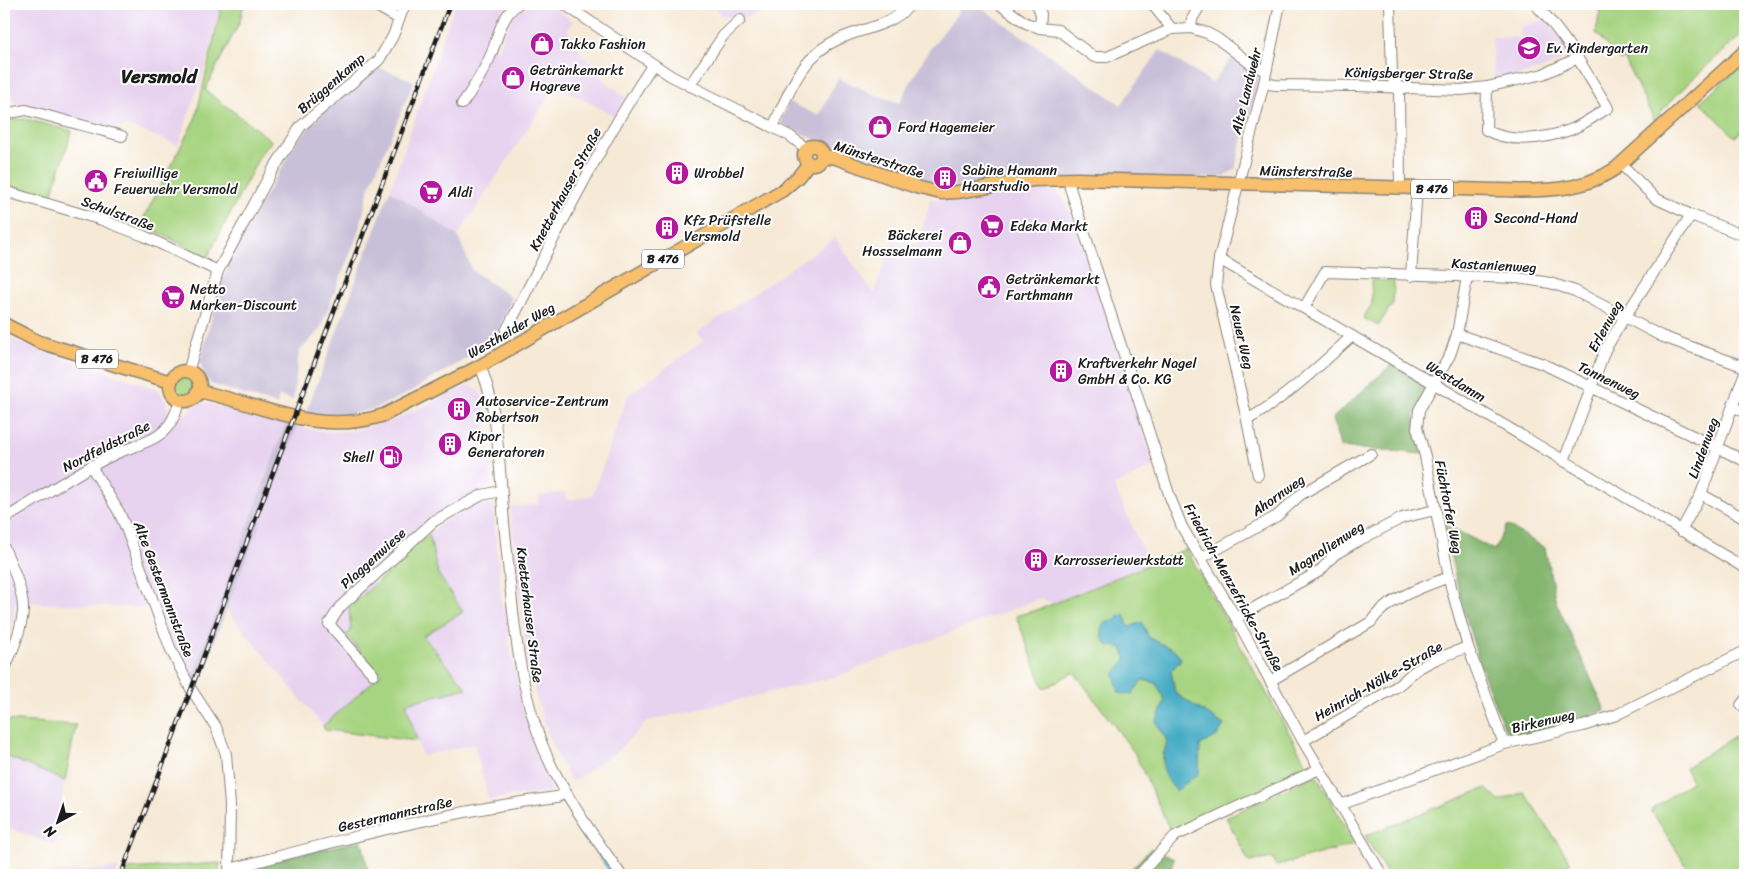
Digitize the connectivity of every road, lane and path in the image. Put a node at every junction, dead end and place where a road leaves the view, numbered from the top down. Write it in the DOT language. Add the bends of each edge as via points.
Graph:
graph roads {
  1 [pos="373,4"];
  2 [pos="405,4"];
  3 [pos="518,4"];
  4 [pos="564,4"];
  5 [pos="911,4"];
  6 [pos="999,4"];
  7 [pos="1037,4"];
  8 [pos="1152,4"];
  9 [pos="1200,4"];
  10 [pos="1280,4"];
  11 [pos="1390,4"];
  12 [pos="1535,4"];
  13 [pos="399,19"];
  14 [pos="740,20"];
  15 [pos="1040,28"];
  16 [pos="1191,28"];
  17 [pos="1172,29"];
  18 [pos="1745,51"];
  19 [pos="1578,58"];
  20 [pos="653,64"];
  21 [pos="1266,70"];
  22 [pos="1264,82"];
  23 [pos="689,86"];
  24 [pos="1399,87"];
  25 [pos="1487,87"];
  26 [pos="462,104"];
  27 [pos="4,114"];
  28 [pos="774,127"];
  29 [pos="122,136"];
  30 [pos="807,149"];
  31 [pos="822,156"];
  32 [pos="809,163"];
  33 [pos="1621,164"];
  34 [pos="1069,180"];
  35 [pos="1237,184"];
  36 [pos="1400,188"];
  37 [pos="1417,188"];
  38 [pos="4,191"];
  39 [pos="1691,215"];
  40 [pos="1745,236"];
  41 [pos="1219,260"];
  42 [pos="218,271"];
  43 [pos="1411,276"];
  44 [pos="1467,277"];
  45 [pos="1304,308"];
  46 [pos="1624,318"];
  47 [pos="4,324"];
  48 [pos="506,330"];
  49 [pos="1457,334"];
  50 [pos="1352,336"];
  51 [pos="480,366"];
  52 [pos="1745,367"];
  53 [pos="188,372"];
  54 [pos="1745,372"];
  55 [pos="170,382"];
  56 [pos="1434,383"];
  57 [pos="1590,387"];
  58 [pos="198,391"];
  59 [pos="180,400"];
  60 [pos="1733,407"];
  61 [pos="1745,412"];
  62 [pos="1247,420"];
  63 [pos="1718,447"];
  64 [pos="1371,454"];
  65 [pos="1564,461"];
  66 [pos="1745,461"];
  67 [pos="91,466"];
  68 [pos="1258,475"];
  69 [pos="501,491"];
  70 [pos="1701,494"];
  71 [pos="1435,510"];
  72 [pos="4,519"];
  73 [pos="1745,519"];
  74 [pos="1681,531"];
  75 [pos="4,548"];
  76 [pos="1201,558"];
  77 [pos="1745,568"];
  78 [pos="1448,577"];
  79 [pos="1236,618"];
  80 [pos="1468,647"];
  81 [pos="1745,651"];
  82 [pos="4,671"];
  83 [pos="372,674"];
  84 [pos="1270,681"];
  85 [pos="1302,740"];
  86 [pos="1504,744"];
  87 [pos="1319,769"];
  88 [pos="566,793"];
  89 [pos="1340,805"];
  90 [pos="230,872"];
  91 [pos="622,875"];
  92 [pos="1139,875"];
  93 [pos="1382,875"];
  1 -- 13 [label="street"];
  2 -- 13 [label="street, Brüggenkamp"];
  3 -- 26 [label="street" via="504,19 491,55"];
  4 -- 20 [label="street"];
  5 -- 28 [label="street" via="888,22 838,39 817,52 797,75"];
  6 -- 15 [label="street" via="1026,23"];
  7 -- 15 [label="street" via="1041,14"];
  8 -- 17 [label="street"];
  9 -- 16 [label="street"];
  10 -- 21 [label="street, Alte Landwehr"];
  11 -- 24 [label="street" via="1392,78"];
  12 -- 19 [label="street" via="1554,23"];
  13 -- 42 [label="street, Brüggenkamp" via="379,60 301,126 272,171"];
  14 -- 23 [label="street" via="723,36"];
  15 -- 17 [label="street" via="1058,30 1094,57 1107,58"];
  16 -- 17 [label="street"];
  16 -- 21 [label="street" via="1218,39 1255,67"];
  18 -- 33 [label="main road, Münsterstraße / B 476"];
  19 -- 25 [label="street, Königsberger Straße" via="1543,74"];
  19 -- 25 [label="street" via="1608,108 1571,129 1530,139 1497,136 1486,130"];
  20 -- 23 [label="street"];
  20 -- 48 [label="street, Knetterhauser Straße" via="601,149"];
  21 -- 22 [label="street, Alte Landwehr"];
  22 -- 24 [label="street, Königsberger Straße"];
  22 -- 35 [label="street, Alte Landwehr"];
  23 -- 28 [label="street"];
  24 -- 25 [label="street, Königsberger Straße" via="1461,90"];
  24 -- 36 [label="street"];
  27 -- 29 [label="street" via="26,110"];
  28 -- 30 [label="street"];
  30 -- 31 [label="main road" via="817,147"];
  30 -- 32 [label="main road" via="804,156"];
  31 -- 32 [label="main road" via="817,163"];
  31 -- 34 [label="main road, Münsterstraße / B 476" via="941,193 1033,180"];
  32 -- 51 [label="main road, Westheider Weg / B 476" via="783,190"];
  33 -- 37 [label="main road, Münsterstraße / B 476" via="1600,178 1557,189"];
  33 -- 39 [label="street" via="1655,198"];
  34 -- 35 [label="main road, Münsterstraße / B 476"];
  34 -- 76 [label="street, Friedrich-Menzefricke-Straße" via="1170,497 1182,527"];
  35 -- 36 [label="main road, Münsterstraße / B 476"];
  35 -- 41 [label="street"];
  36 -- 37 [label="main road, Münsterstraße / B 476"];
  37 -- 43 [label="street"];
  38 -- 42 [label="street, Schulstraße" via="102,220"];
  39 -- 40 [label="street"];
  39 -- 46 [label="street, Erlenweg"];
  41 -- 45 [label="street, Westdamm"];
  41 -- 62 [label="street, Neuer Weg" via="1216,285"];
  42 -- 53 [label="street, Brüggenkamp"];
  43 -- 44 [label="street, Kastanienweg"];
  43 -- 45 [label="street, Kastanienweg" via="1325,272"];
  44 -- 46 [label="street, Kastanienweg" via="1518,278 1550,283 1575,291"];
  44 -- 49 [label="street, Füchtorfer Weg"];
  45 -- 50 [label="street, Westdamm"];
  46 -- 52 [label="street, Kastanienweg" via="1661,336"];
  46 -- 57 [label="street, Erlenweg" via="1605,350"];
  47 -- 55 [label="main road, B 476" via="39,342"];
  49 -- 56 [label="street, Füchtorfer Weg" via="1450,355"];
  49 -- 57 [label="street, Tannenweg" via="1543,364"];
  50 -- 56 [label="street, Westdamm"];
  50 -- 62 [label="street" via="1270,407"];
  51 -- 58 [label="main road, Westheider Weg / B 476" via="390,412 361,420 297,419"];
  51 -- 69 [label="street, Knetterhauser Straße" via="489,390"];
  53 -- 55 [label="main road" via="175,375"];
  53 -- 58 [label="main road" via="198,381"];
  54 -- 60 [label="street, Lindenweg"];
  55 -- 59 [label="main road" via="172,393"];
  56 -- 65 [label="street, Westdamm"];
  56 -- 71 [label="street, Füchtorfer Weg" via="1418,410 1417,428"];
  57 -- 63 [label="street, Tannenweg"];
  57 -- 65 [label="street, Erlenweg"];
  58 -- 59 [label="main road" via="193,398"];
  59 -- 67 [label="street, Nordfeldstraße" via="170,424 158,436"];
  60 -- 61 [label="street"];
  60 -- 63 [label="street, Lindenweg"];
  62 -- 68 [label="street, Neuer Weg"];
  63 -- 66 [label="street, Tannenweg"];
  63 -- 70 [label="street, Lindenweg"];
  64 -- 76 [label="street, Ahornweg" via="1300,494 1277,516"];
  65 -- 74 [label="street, Westdamm"];
  67 -- 72 [label="street, Nordfeldstraße"];
  67 -- 90 [label="street, Alte Gestermannstraße" via="126,528 171,650 221,739 226,754 230,805"];
  69 -- 83 [label="street, Plaggenwiese" via="482,495 434,521 340,607 329,624"];
  69 -- 88 [label="street, Knetterhauser Straße" via="516,638 526,694 540,737"];
  70 -- 73 [label="street"];
  70 -- 74 [label="street, Lindenweg"];
  71 -- 78 [label="street, Füchtorfer Weg"];
  71 -- 79 [label="street, Magnolienweg" via="1402,518 1356,542 1334,555 1320,571"];
  74 -- 77 [label="street, Westdamm"];
  75 -- 82 [label="street" via="17,578 23,610 17,640"];
  76 -- 79 [label="street, Friedrich-Menzefricke-Straße"];
  78 -- 80 [label="street, Füchtorfer Weg"];
  78 -- 84 [label="street" via="1413,590 1376,613 1371,622"];
  79 -- 84 [label="street, Friedrich-Menzefricke-Straße"];
  80 -- 85 [label="street, Heinrich-Nölke-Straße" via="1411,674 1396,687"];
  80 -- 86 [label="street, Füchtorfer Weg"];
  81 -- 86 [label="street, Birkenweg" via="1616,715"];
  84 -- 85 [label="street, Friedrich-Menzefricke-Straße"];
  85 -- 87 [label="street, Friedrich-Menzefricke-Straße"];
  86 -- 89 [label="street, Birkenweg"];
  87 -- 89 [label="street, Friedrich-Menzefricke-Straße"];
  87 -- 92 [label="street" via="1174,836"];
  88 -- 90 [label="street, Gestermannstraße" via="353,837"];
  88 -- 91 [label="street, Knetterhauser Straße"];
  89 -- 93 [label="street, Friedrich-Menzefricke-Straße"];
}
